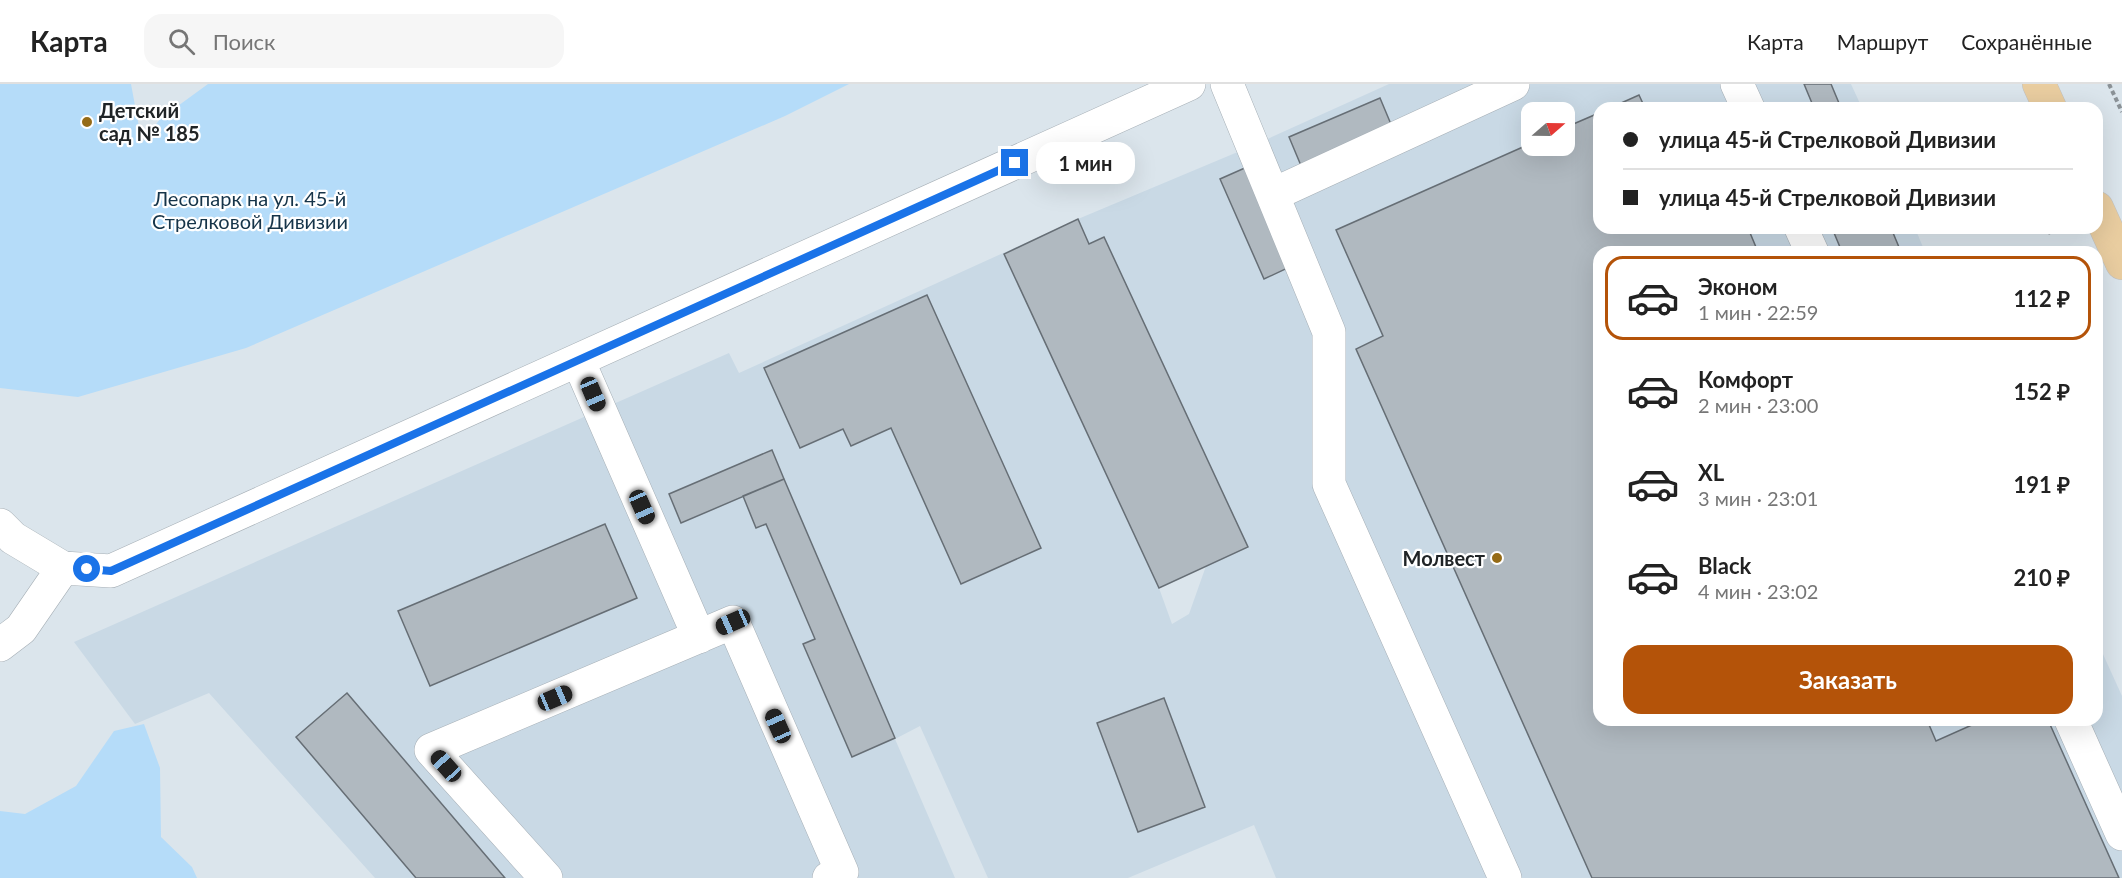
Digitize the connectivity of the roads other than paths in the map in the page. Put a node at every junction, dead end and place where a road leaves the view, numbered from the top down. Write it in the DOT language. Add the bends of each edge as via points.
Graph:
graph roads {
  1 [pos="1190,84"];
  2 [pos="1227,84"];
  3 [pos="1513,84"];
  4 [pos="1737,84"];
  5 [pos="2039,84"];
  6 [pos="1745,102"];
  7 [pos="2047,102"];
  8 [pos="1274,194"];
  9 [pos="2103,221"];
  10 [pos="2122,263"];
  11 [pos="578,360"];
  12 [pos="0,525"];
  13 [pos="63,568"];
  14 [pos="699,637"];
  15 [pos="0,645"];
  16 [pos="2074,726"];
  17 [pos="2122,834"];
  18 [pos="546,878"];
  19 [pos="829,878"];
  20 [pos="1505,878"];
  1 -- 11 [label="street"];
  2 -- 8 [label="street"];
  3 -- 8 [label="street"];
  4 -- 6 [label="street"];
  5 -- 7 [label="main road"];
  8 -- 20 [label="street" via="1329,332 1329,484"];
  9 -- 10 [label="main road"];
  11 -- 13 [label="street" via="111,571"];
  11 -- 14 [label="street"];
  12 -- 13 [label="street" via="13,538"];
  13 -- 15 [label="street" via="21,629"];
  14 -- 18 [label="street" via="431,750"];
  14 -- 19 [label="street" via="733,622 842,872"];
  16 -- 17 [label="street"];
}
